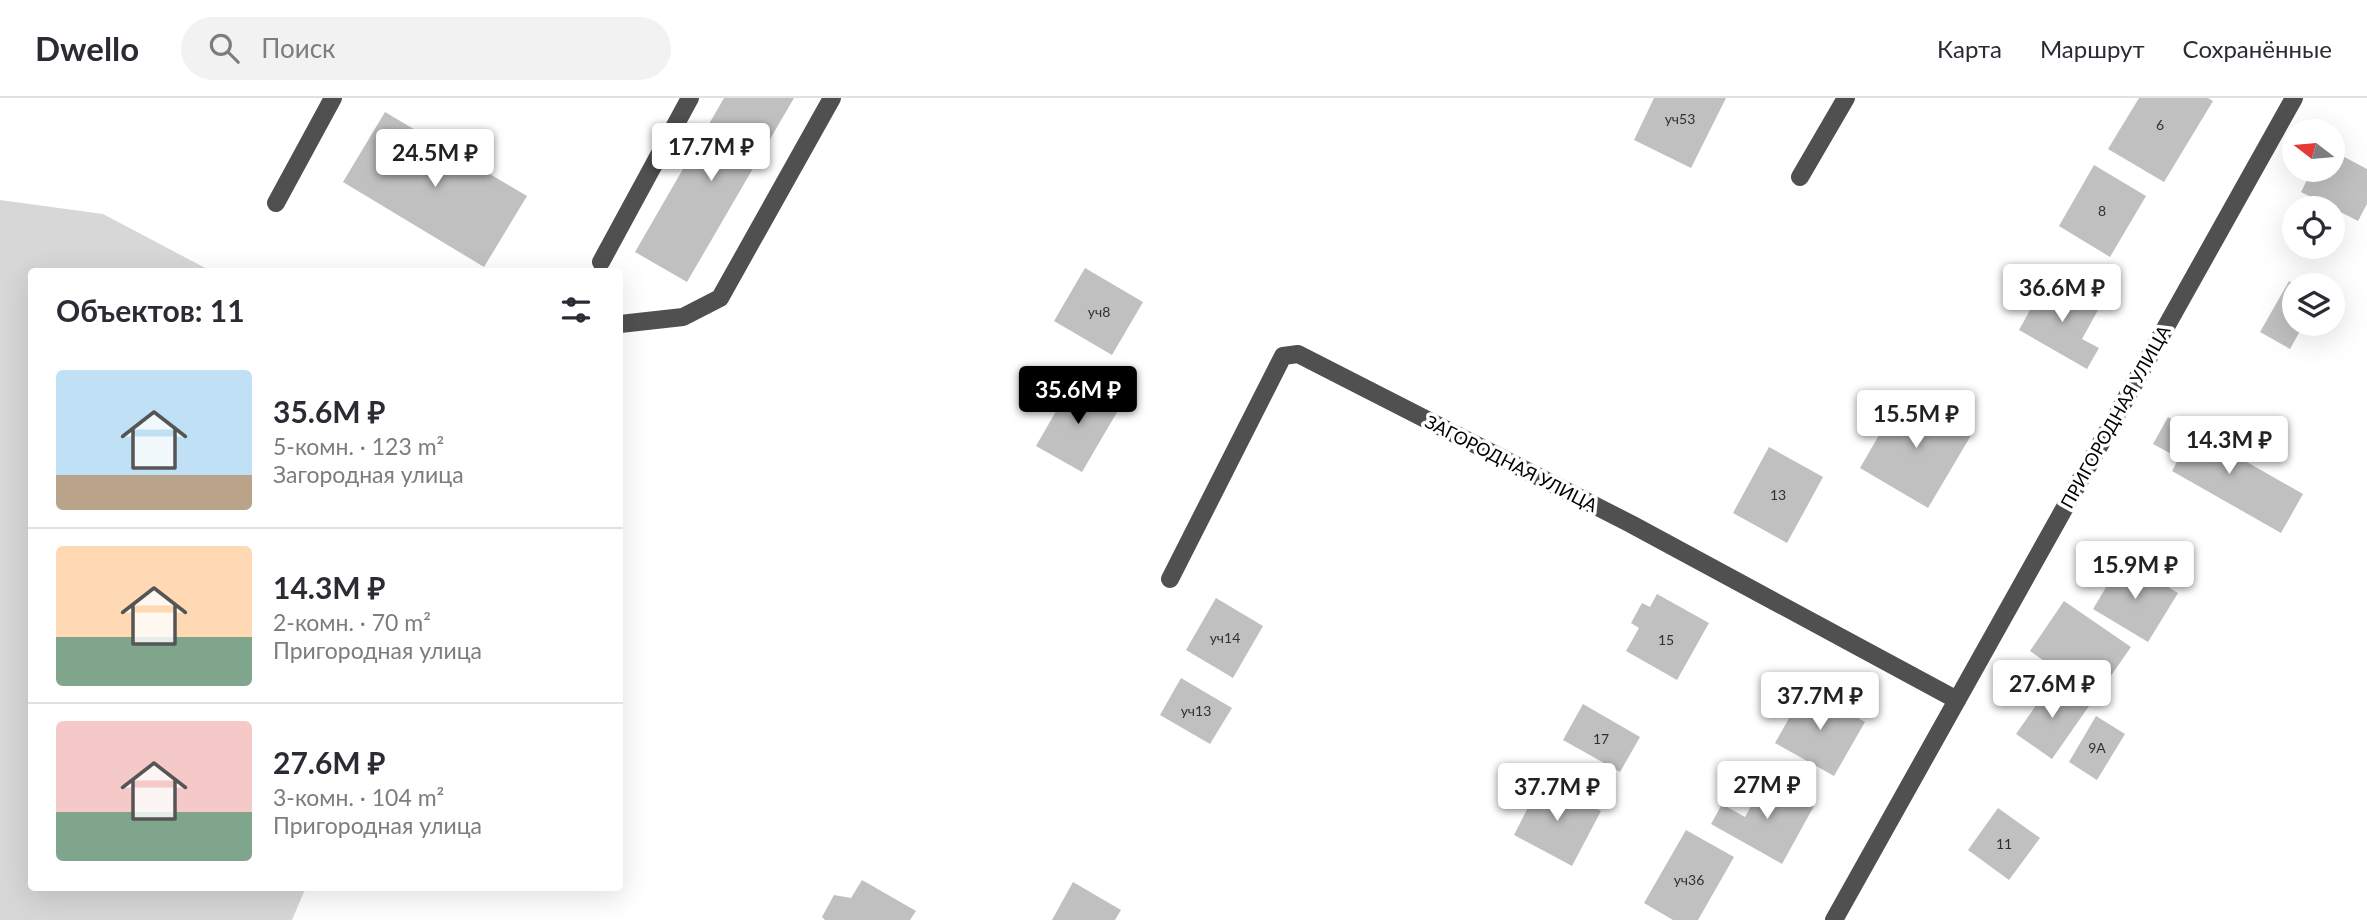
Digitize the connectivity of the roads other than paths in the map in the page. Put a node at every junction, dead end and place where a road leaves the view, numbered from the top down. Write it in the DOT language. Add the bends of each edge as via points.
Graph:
graph roads {
  1 [pos="332,98"];
  2 [pos="690,98"];
  3 [pos="832,98"];
  4 [pos="1846,98"];
  5 [pos="2294,98"];
  6 [pos="1800,177"];
  7 [pos="276,203"];
  8 [pos="601,262"];
  9 [pos="623,324"];
  10 [pos="1170,579"];
  11 [pos="1957,700"];
  12 [pos="1834,920"];
  1 -- 7 [label="street"];
  2 -- 8 [label="street"];
  3 -- 9 [label="street" via="720,298 683,317"];
  4 -- 6 [label="street"];
  5 -- 11 [label="street, ПРИГОРОДНАЯ УЛИЦА"];
  10 -- 11 [label="street, ЗАГОРОДНАЯ УЛИЦА" via="1283,356 1298,354 1631,524"];
  11 -- 12 [label="street, ПРИГОРОДНАЯ УЛИЦА"];
}
